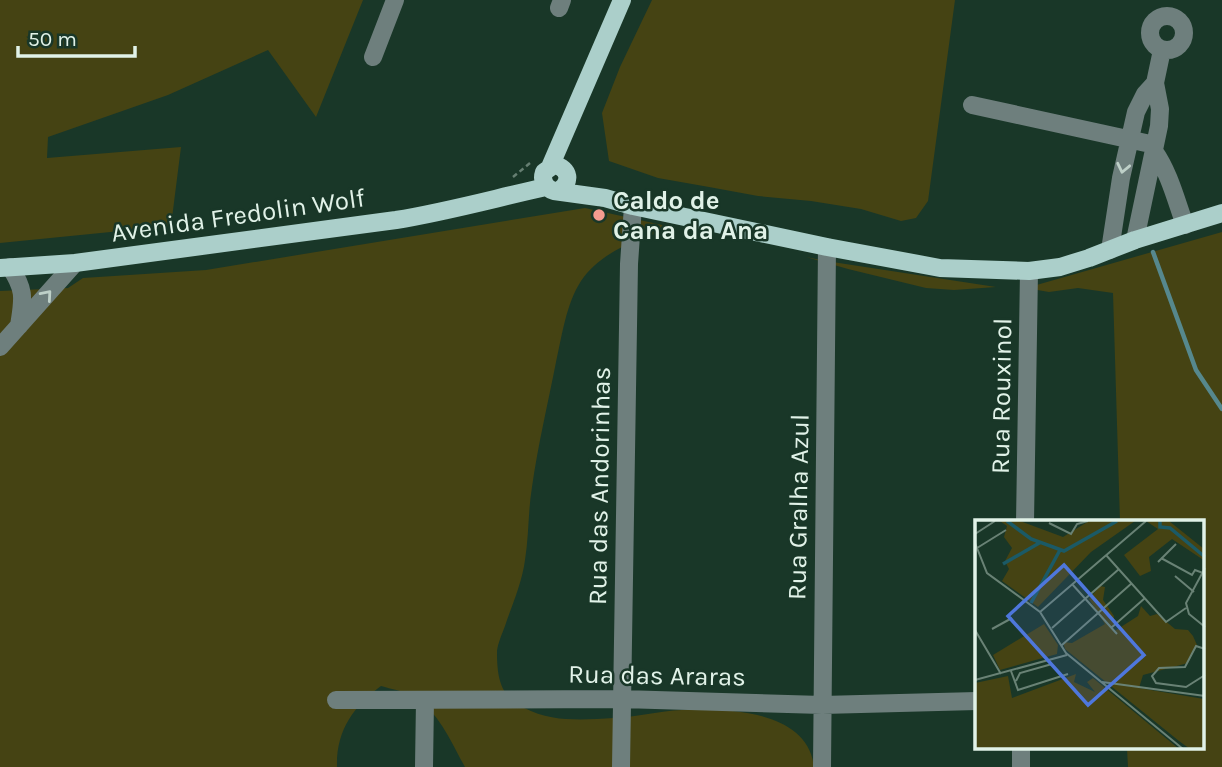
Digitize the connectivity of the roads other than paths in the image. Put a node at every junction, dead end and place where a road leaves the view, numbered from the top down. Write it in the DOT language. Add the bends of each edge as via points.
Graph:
graph roads {
  1 [pos="396,0"];
  2 [pos="622,0"];
  3 [pos="1173,8"];
  4 [pos="373,57"];
  5 [pos="1155,83"];
  6 [pos="972,105"];
  7 [pos="1129,140"];
  8 [pos="1155,148"];
  9 [pos="552,174"];
  10 [pos="633,206"];
  11 [pos="1222,213"];
  12 [pos="1185,225"];
  13 [pos="1135,240"];
  14 [pos="827,247"];
  15 [pos="1110,250"];
  16 [pos="75,263"];
  17 [pos="5,267"];
  18 [pos="1029,271"];
  19 [pos="19,326"];
  20 [pos="0,347"];
  21 [pos="1025,520"];
  22 [pos="622,699"];
  23 [pos="336,700"];
  24 [pos="425,700"];
  25 [pos="975,701"];
  26 [pos="822,705"];
  27 [pos="424,767"];
  28 [pos="621,767"];
  29 [pos="822,767"];
  1 -- 4 [label="street"];
  2 -- 9 [label="main road"];
  3 -- 5 [label="street" via="1150,28 1150,40 1161,50"];
  5 -- 7 [label="street" via="1140,102"];
  5 -- 8 [label="street" via="1160,109"];
  6 -- 7 [label="street"];
  7 -- 8 [label="street"];
  7 -- 15 [label="street, one-way"];
  8 -- 12 [label="street"];
  8 -- 13 [label="street"];
  9 -- 10 [label="main road"];
  9 -- 16 [label="main road, Avenida Fredolin Wolf" via="441,212"];
  10 -- 14 [label="main road"];
  10 -- 22 [label="street, Rua das Andorinhas"];
  11 -- 12 [label="main road"];
  12 -- 13 [label="main road"];
  13 -- 15 [label="main road"];
  14 -- 18 [label="main road" via="940,268"];
  14 -- 26 [label="street, Rua Gralha Azul"];
  15 -- 18 [label="main road" via="1060,267"];
  16 -- 17 [label="main road, Avenida Fredolin Wolf"];
  19 -- 16 [label="street, one-way"];
  17 -- 19 [label="street" via="20,282"];
  18 -- 21 [label="street, Rua Rouxinol"];
  19 -- 20 [label="street"];
  22 -- 24 [label="street, Rua das Araras"];
  22 -- 26 [label="street, Rua das Araras"];
  22 -- 28 [label="street, Rua das Andorinhas"];
  23 -- 24 [label="street, Rua das Araras"];
  24 -- 27 [label="street"];
  25 -- 26 [label="street, Rua das Araras"];
  26 -- 29 [label="street, Rua Gralha Azul"];
}
